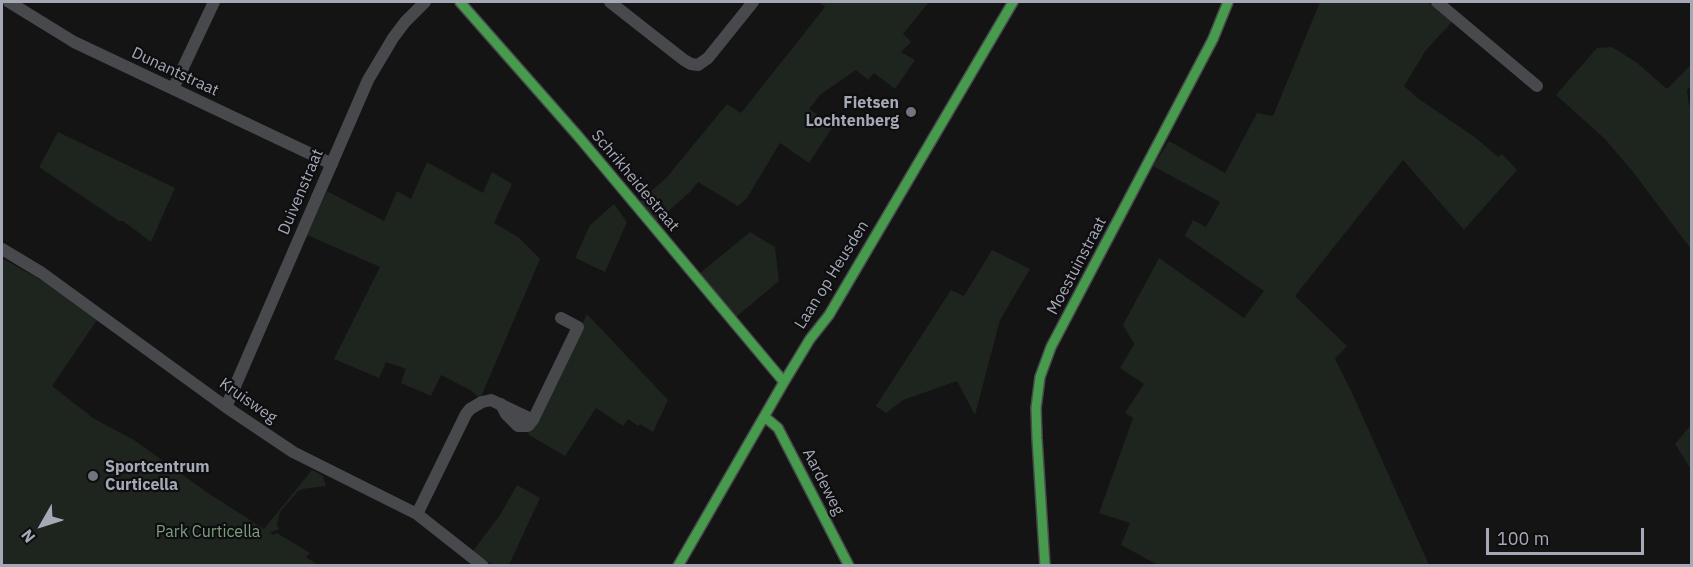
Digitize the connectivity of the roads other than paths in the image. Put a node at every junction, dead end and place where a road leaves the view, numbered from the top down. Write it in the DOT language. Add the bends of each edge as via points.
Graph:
graph roads {
  1 [pos="9,2"];
  2 [pos="214,2"];
  3 [pos="425,2"];
  4 [pos="460,2"];
  5 [pos="610,2"];
  6 [pos="753,2"];
  7 [pos="1013,2"];
  8 [pos="1228,2"];
  9 [pos="1437,2"];
  10 [pos="1537,86"];
  11 [pos="173,89"];
  12 [pos="332,164"];
  13 [pos="2,249"];
  14 [pos="561,318"];
  15 [pos="784,382"];
  16 [pos="226,407"];
  17 [pos="765,417"];
  18 [pos="417,514"];
  19 [pos="483,566"];
  20 [pos="678,566"];
  21 [pos="849,566"];
  22 [pos="1046,566"];
  1 -- 11 [label="street, Dunantstraat" via="74,42"];
  2 -- 11 [label="street"];
  3 -- 12 [label="street, Duivenstraat" via="382,55"];
  4 -- 15 [label="street, Schrikheidestraat"];
  5 -- 6 [label="street" via="684,60 698,65"];
  7 -- 15 [label="street, Laan op Heusden" via="829,315"];
  8 -- 22 [label="street, Moestuinstraat" via="1213,39 1051,347 1040,377 1036,408"];
  9 -- 10 [label="street"];
  11 -- 12 [label="street, Dunantstraat"];
  12 -- 16 [label="street, Duivenstraat"];
  13 -- 16 [label="street, Kruisweg" via="42,273"];
  14 -- 18 [label="street" via="578,327 533,420 491,400 475,405 466,414"];
  15 -- 17 [label="street, Laan op Heusden"];
  16 -- 18 [label="street, Kruisweg" via="293,452"];
  17 -- 20 [label="street, Laan op Heusden"];
  17 -- 21 [label="street, Aardeweg" via="778,428"];
  18 -- 19 [label="street, Kruisweg"];
}
